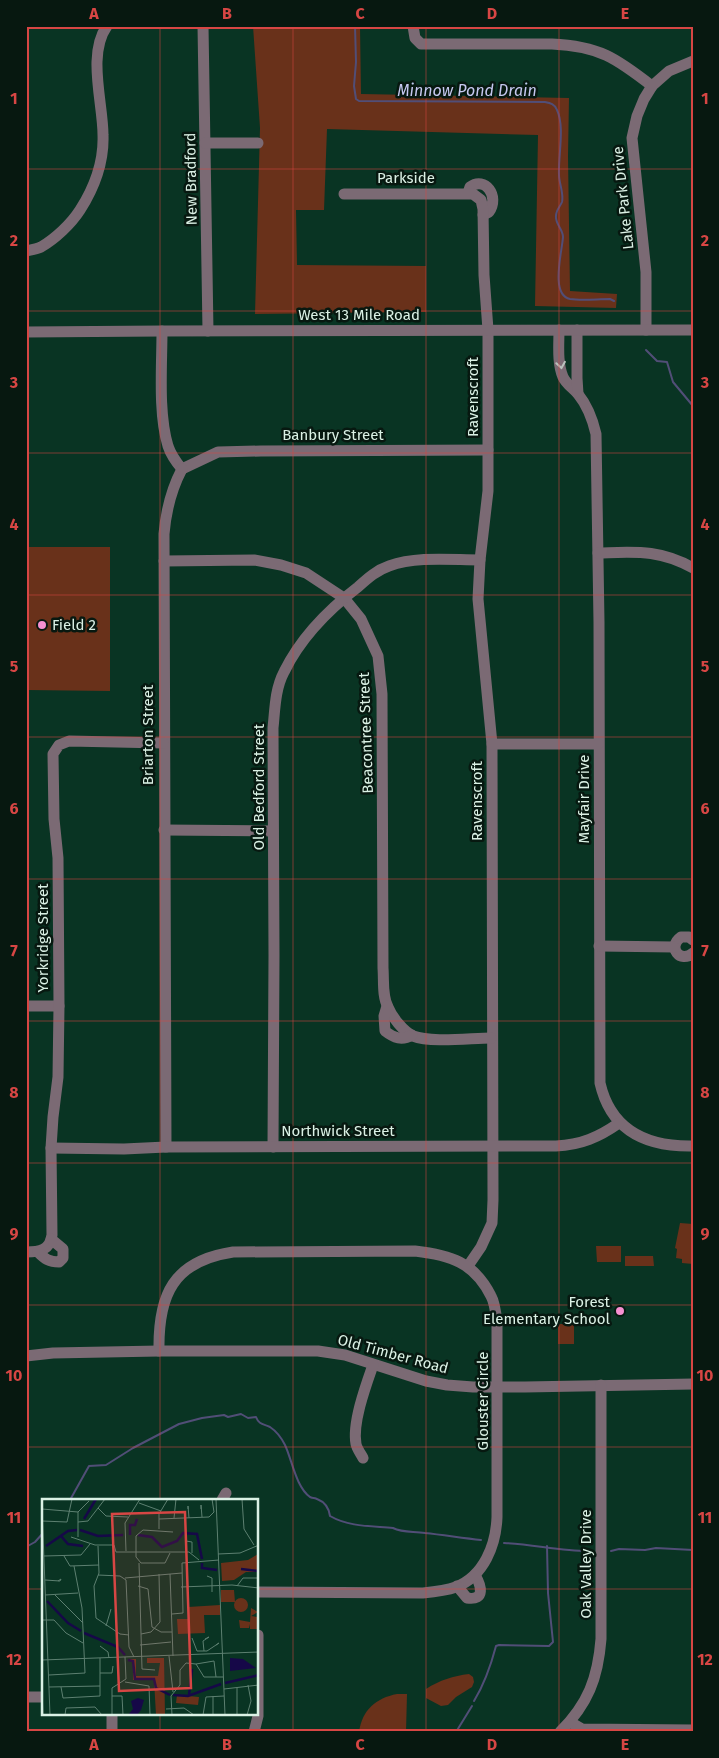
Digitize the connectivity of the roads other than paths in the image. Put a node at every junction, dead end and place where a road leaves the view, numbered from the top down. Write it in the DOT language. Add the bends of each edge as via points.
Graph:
graph roads {
  1 [pos="107,26"];
  2 [pos="204,26"];
  3 [pos="413,26"];
  4 [pos="693,62"];
  5 [pos="652,86"];
  6 [pos="205,143"];
  7 [pos="258,143"];
  8 [pos="344,194"];
  9 [pos="26,251"];
  10 [pos="488,330"];
  11 [pos="559,330"];
  12 [pos="577,330"];
  13 [pos="646,330"];
  14 [pos="693,330"];
  15 [pos="162,331"];
  16 [pos="208,331"];
  17 [pos="26,332"];
  18 [pos="578,394"];
  19 [pos="488,450"];
  20 [pos="182,469"];
  21 [pos="598,553"];
  22 [pos="480,560"];
  23 [pos="164,561"];
  24 [pos="693,568"];
  25 [pos="344,598"];
  26 [pos="163,742"];
  27 [pos="492,744"];
  28 [pos="598,744"];
  29 [pos="164,830"];
  30 [pos="273,831"];
  31 [pos="693,940"];
  32 [pos="599,946"];
  33 [pos="674,947"];
  34 [pos="693,953"];
  35 [pos="26,1006"];
  36 [pos="59,1006"];
  37 [pos="492,1038"];
  38 [pos="619,1123"];
  39 [pos="492,1146"];
  40 [pos="693,1146"];
  41 [pos="166,1147"];
  42 [pos="273,1147"];
  43 [pos="51,1148"];
  44 [pos="51,1239"];
  45 [pos="26,1252"];
  46 [pos="38,1252"];
  47 [pos="468,1266"];
  48 [pos="159,1351"];
  49 [pos="26,1356"];
  50 [pos="373,1364"];
  51 [pos="693,1384"];
  52 [pos="601,1385"];
  53 [pos="498,1387"];
  54 [pos="363,1458"];
  55 [pos="475,1575"];
  56 [pos="457,1586"];
  57 [pos="259,1592"];
  58 [pos="26,1697"];
  59 [pos="42,1697"];
  60 [pos="112,1716"];
  61 [pos="258,1716"];
  62 [pos="570,1722"];
  63 [pos="693,1730"];
  64 [pos="112,1732"];
  65 [pos="254,1732"];
  66 [pos="560,1732"];
  1 -- 9 [label="street" via="98,50 104,137 96,180 75,218 41,247"];
  2 -- 6 [label="street, New Bradford"];
  3 -- 5 [label="street" via="415,38 421,44 552,44 586,48 622,62"];
  4 -- 5 [label="street, Lake Park Drive" via="669,71"];
  5 -- 13 [label="street, Lake Park Drive" via="637,116 632,138 646,272"];
  6 -- 7 [label="street"];
  6 -- 16 [label="street, New Bradford"];
  8 -- 10 [label="street, Parkside" via="476,195 481,200 483,215"];
  10 -- 11 [label="street, West 13 Mile Road"];
  10 -- 16 [label="street, West 13 Mile Road"];
  10 -- 19 [label="street, Ravenscroft"];
  11 -- 12 [label="street, West 13 Mile Road"];
  11 -- 18 [label="street, Mayfair Drive, one-way" via="563,376"];
  12 -- 13 [label="street, West 13 Mile Road"];
  12 -- 18 [label="street, Mayfair Drive"];
  13 -- 14 [label="street, West 13 Mile Road"];
  15 -- 16 [label="street, West 13 Mile Road"];
  15 -- 17 [label="street, West 13 Mile Road"];
  15 -- 20 [label="street" via="163,422 168,446"];
  18 -- 21 [label="street, Mayfair Drive" via="596,434"];
  19 -- 20 [label="street, Banbury Street" via="218,452"];
  19 -- 22 [label="street, Ravenscroft" via="488,491"];
  20 -- 23 [label="street, Briarton Street" via="167,508"];
  21 -- 24 [label="street" via="648,552"];
  21 -- 28 [label="street, Mayfair Drive"];
  22 -- 25 [label="street, Old Bedford Street" via="400,562 378,570"];
  22 -- 27 [label="street, Ravenscroft" via="479,608"];
  23 -- 25 [label="street, Beacontree Street" via="254,560 281,564 306,573"];
  23 -- 26 [label="street, Briarton Street"];
  25 -- 30 [label="street, Old Bedford Street" via="314,626 283,673 276,697 273,728"];
  25 -- 37 [label="street, Beacontree Street" via="361,619 378,656 382,694 383,968 387,1006 412,1035 428,1039"];
  26 -- 29 [label="street, Briarton Street"];
  26 -- 36 [label="street, Yorkridge Street" via="68,741 59,745 53,754 58,858"];
  27 -- 28 [label="street"];
  27 -- 37 [label="street, Ravenscroft"];
  28 -- 32 [label="street, Mayfair Drive"];
  29 -- 30 [label="street"];
  29 -- 41 [label="street, Briarton Street"];
  30 -- 42 [label="street, Old Bedford Street"];
  31 -- 33 [label="street" via="681,937"];
  32 -- 33 [label="street"];
  32 -- 38 [label="street, Mayfair Drive" via="600,1078 605,1099"];
  33 -- 34 [label="street" via="681,956"];
  35 -- 36 [label="street"];
  36 -- 43 [label="street, Yorkridge Street" via="58,1077"];
  37 -- 39 [label="street, Ravenscroft"];
  38 -- 39 [label="street, Northwick Street" via="605,1133 577,1144"];
  38 -- 40 [label="street, Mayfair Drive" via="651,1142"];
  39 -- 42 [label="street, Northwick Street"];
  39 -- 47 [label="street, Ravenscroft" via="492,1223"];
  41 -- 42 [label="street, Northwick Street"];
  41 -- 43 [label="street, Northwick Street"];
  43 -- 44 [label="street, Yorkridge Street"];
  44 -- 46 [label="street" via="47,1247"];
  44 -- 46 [label="street" via="63,1248 63,1258 59,1262 46,1260"];
  45 -- 46 [label="street"];
  47 -- 48 [label="street, Glouster Circle" via="438,1253 415,1251 232,1252 211,1256 188,1268 170,1289 160,1315"];
  47 -- 53 [label="street, Glouster Circle" via="492,1297 497,1322"];
  48 -- 49 [label="street, Old Timber Road"];
  48 -- 50 [label="street, Old Timber Road" via="318,1351"];
  50 -- 53 [label="street, Old Timber Road" via="426,1381"];
  50 -- 54 [label="street" via="357,1422 356,1445"];
  51 -- 52 [label="street, Old Timber Road"];
  52 -- 53 [label="street, Old Timber Road"];
  52 -- 62 [label="street, Oak Valley Drive" via="599,1663 591,1686"];
  53 -- 55 [label="street, Glouster Circle" via="496,1529 485,1563"];
  55 -- 56 [label="street, Glouster Circle"];
  55 -- 56 [label="street" via="482,1589 478,1596 467,1598"];
  56 -- 57 [label="street, Glouster Circle" via="422,1593"];
  58 -- 59 [label="street"];
  60 -- 64 [label="street"];
  61 -- 65 [label="street"];
  62 -- 63 [label="street" via="582,1729"];
  62 -- 66 [label="street, Oak Valley Drive"];
}
